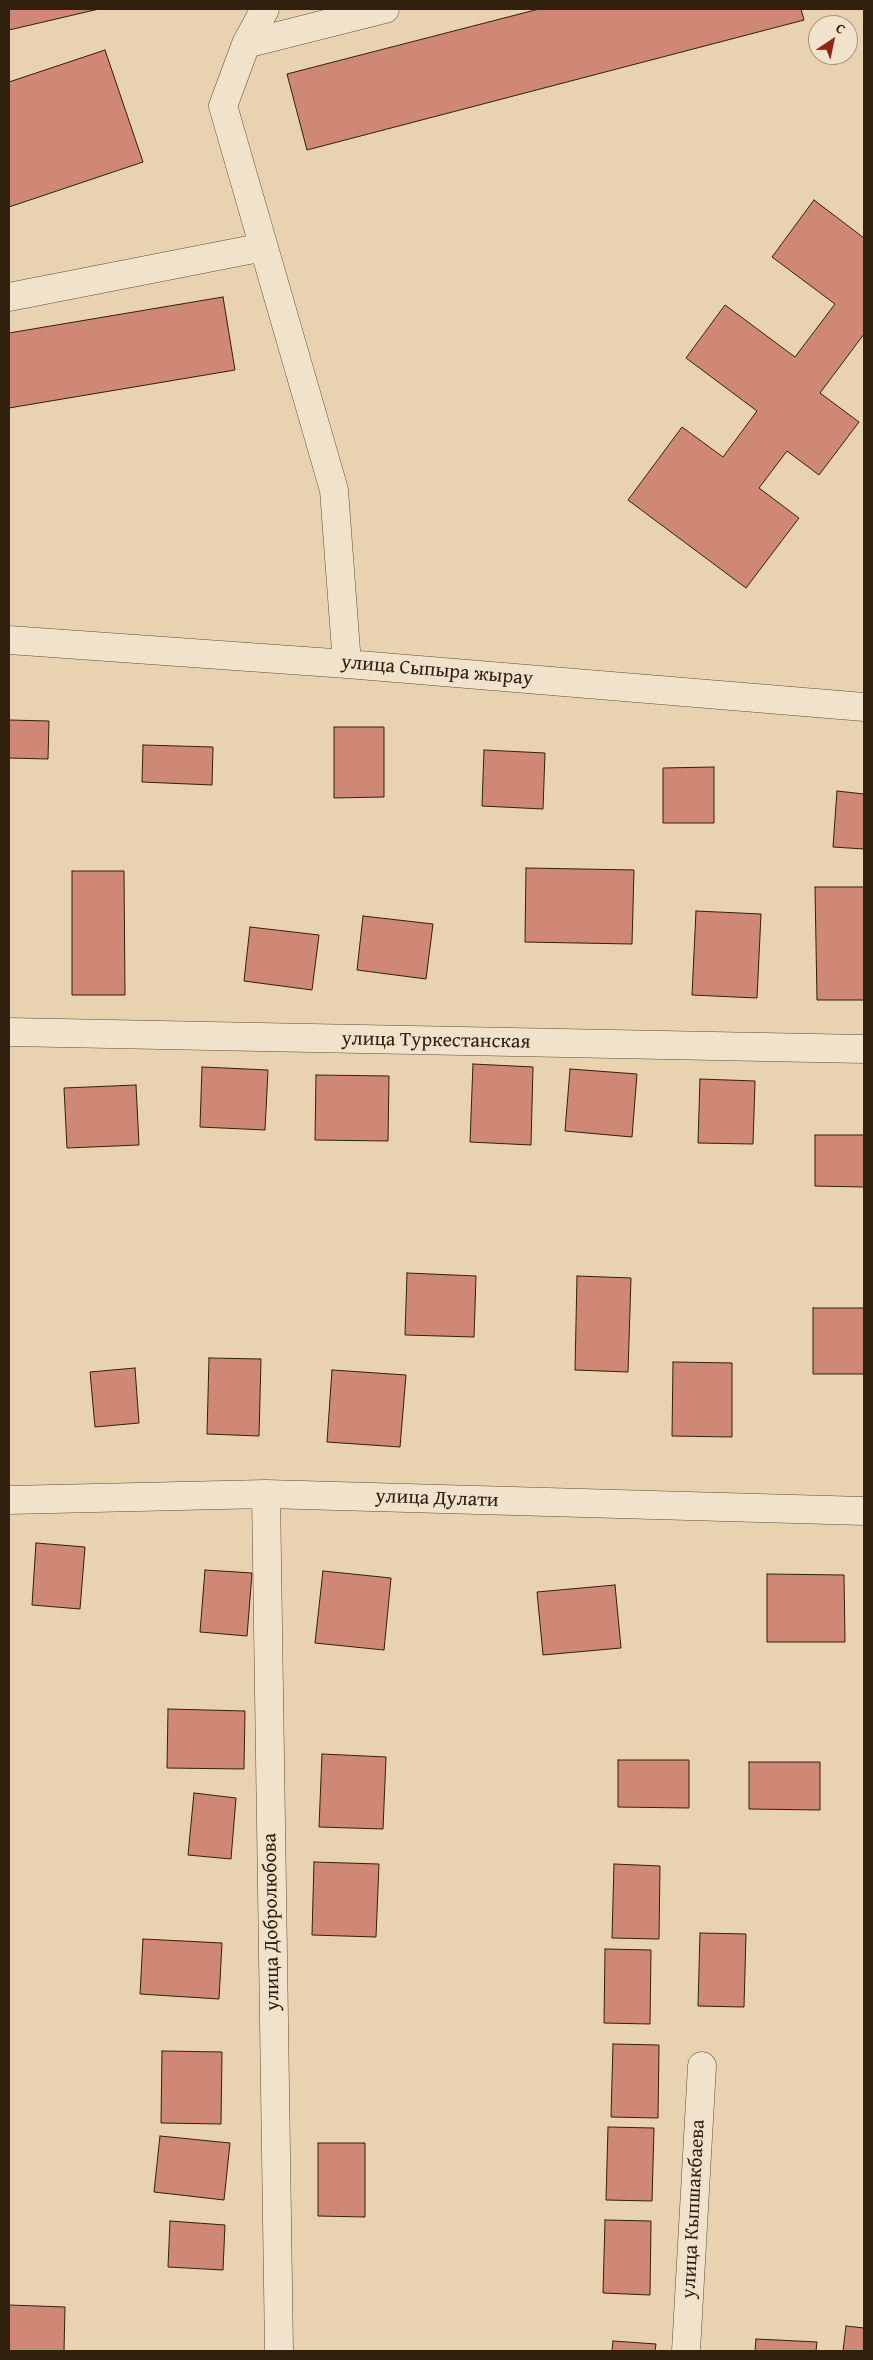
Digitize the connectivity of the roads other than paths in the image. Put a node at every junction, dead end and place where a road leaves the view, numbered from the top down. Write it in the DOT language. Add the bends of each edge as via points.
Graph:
graph roads {
  1 [pos="265,9"];
  2 [pos="385,9"];
  3 [pos="246,44"];
  4 [pos="264,247"];
  5 [pos="9,297"];
  6 [pos="9,640"];
  7 [pos="347,664"];
  8 [pos="864,707"];
  9 [pos="9,1032"];
  10 [pos="864,1049"];
  11 [pos="266,1494"];
  12 [pos="9,1500"];
  13 [pos="864,1511"];
  14 [pos="702,2066"];
  15 [pos="279,2351"];
  16 [pos="686,2351"];
  1 -- 3 [label="street"];
  2 -- 3 [label="street"];
  3 -- 4 [label="street" via="223,106"];
  4 -- 5 [label="street"];
  4 -- 7 [label="street" via="334,490"];
  6 -- 7 [label="street, улица Сыпыра жырау"];
  7 -- 8 [label="street, улица Сыпыра жырау"];
  9 -- 10 [label="street, улица Туркестанская"];
  11 -- 12 [label="street, улица Дулати"];
  11 -- 13 [label="street, улица Дулати"];
  11 -- 15 [label="street, улица Добролюбова"];
  14 -- 16 [label="street, улица Кыпшакбаева"];
}
